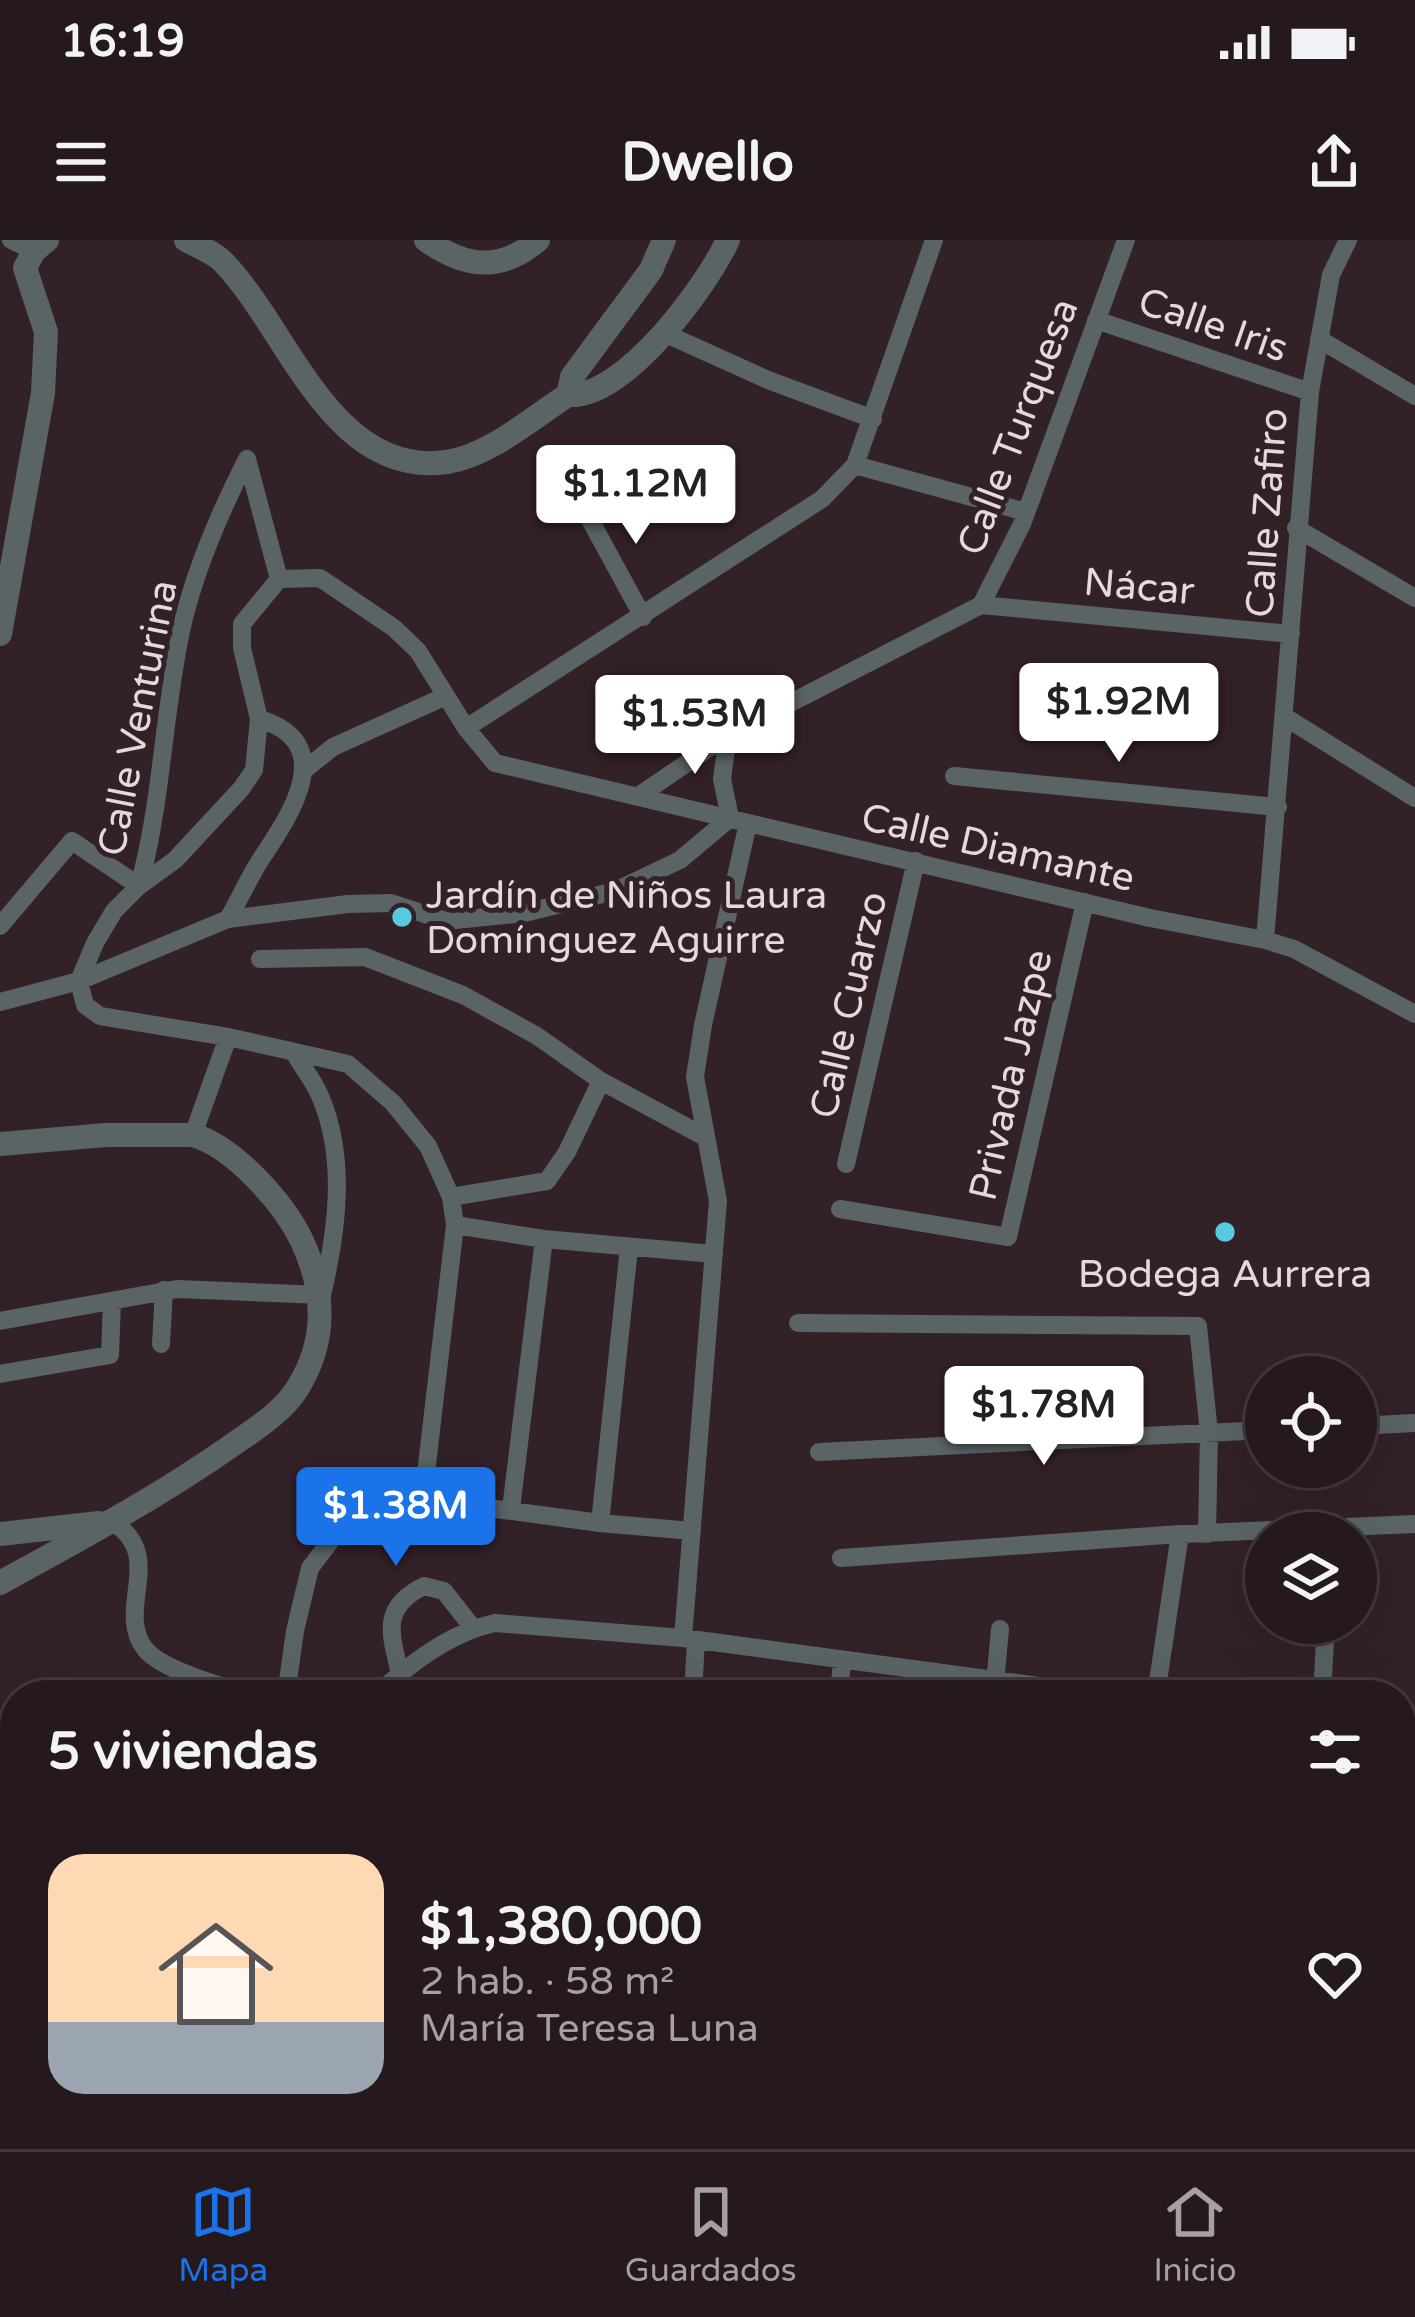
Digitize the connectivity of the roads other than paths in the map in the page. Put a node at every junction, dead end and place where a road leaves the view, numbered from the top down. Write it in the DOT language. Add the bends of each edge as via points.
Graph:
graph roads {
  1 [pos="186,240"];
  2 [pos="426,240"];
  3 [pos="538,240"];
  4 [pos="664,240"];
  5 [pos="728,240"];
  6 [pos="934,240"];
  7 [pos="1126,240"];
  8 [pos="1348,240"];
  9 [pos="29,250"];
  10 [pos="1096,320"];
  11 [pos="664,333"];
  12 [pos="1319,339"];
  13 [pos="1310,392"];
  14 [pos="568,394"];
  15 [pos="1415,396"];
  16 [pos="873,418"];
  17 [pos="855,465"];
  18 [pos="581,503"];
  19 [pos="1026,512"];
  20 [pos="1296,528"];
  21 [pos="279,579"];
  22 [pos="1415,598"];
  23 [pos="981,604"];
  24 [pos="643,617"];
  25 [pos="0,634"];
  26 [pos="1291,634"];
  27 [pos="446,696"];
  28 [pos="1286,717"];
  29 [pos="260,719"];
  30 [pos="466,728"];
  31 [pos="728,735"];
  32 [pos="303,771"];
  33 [pos="955,776"];
  34 [pos="637,797"];
  35 [pos="1415,798"];
  36 [pos="1277,807"];
  37 [pos="739,820"];
  38 [pos="916,861"];
  39 [pos="139,886"];
  40 [pos="1085,902"];
  41 [pos="229,919"];
  42 [pos="0,926"];
  43 [pos="1265,940"];
  44 [pos="260,959"];
  45 [pos="79,981"];
  46 [pos="0,1002"];
  47 [pos="1415,1014"];
  48 [pos="228,1037"];
  49 [pos="296,1054"];
  50 [pos="601,1081"];
  51 [pos="193,1135"];
  52 [pos="705,1137"];
  53 [pos="0,1144"];
  54 [pos="846,1164"];
  55 [pos="451,1198"];
  56 [pos="841,1209"];
  57 [pos="455,1226"];
  58 [pos="544,1239"];
  59 [pos="629,1247"];
  60 [pos="714,1254"];
  61 [pos="164,1290"];
  62 [pos="322,1295"];
  63 [pos="112,1301"];
  64 [pos="0,1321"];
  65 [pos="798,1323"];
  66 [pos="160,1344"];
  67 [pos="0,1374"];
  68 [pos="1415,1423"];
  69 [pos="1377,1425"];
  70 [pos="1245,1431"];
  71 [pos="1209,1433"];
  72 [pos="820,1452"];
  73 [pos="423,1499"];
  74 [pos="511,1509"];
  75 [pos="111,1521"];
  76 [pos="600,1523"];
  77 [pos="1415,1524"];
  78 [pos="692,1531"];
  79 [pos="0,1534"];
  80 [pos="1180,1534"];
  81 [pos="1207,1534"];
  82 [pos="842,1558"];
  83 [pos="0,1583"];
  84 [pos="473,1628"];
  85 [pos="1000,1629"];
  86 [pos="689,1639"];
  87 [pos="1326,1644"];
  88 [pos="842,1660"];
  89 [pos="400,1673"];
  90 [pos="207,1680"];
  91 [pos="288,1680"];
  92 [pos="393,1680"];
  93 [pos="692,1680"];
  94 [pos="840,1680"];
  95 [pos="951,1680"];
  96 [pos="996,1680"];
  97 [pos="1158,1680"];
  98 [pos="1323,1680"];
  1 -- 14 [label="street" via="223,261 336,420 375,448 415,462 450,462"];
  2 -- 3 [label="street" via="453,259 485,263"];
  4 -- 14 [label="street"];
  5 -- 11 [label="street"];
  6 -- 16 [label="street"];
  7 -- 10 [label="street, Calle Turquesa"];
  8 -- 12 [label="street, Calle Zafiro" via="1331,275"];
  9 -- 25 [label="street" via="46,332 43,393"];
  10 -- 13 [label="street, Calle Iris"];
  10 -- 19 [label="street, Calle Turquesa"];
  11 -- 14 [label="street" via="611,381 584,396"];
  11 -- 16 [label="street"];
  12 -- 13 [label="street, Calle Zafiro"];
  12 -- 15 [label="street"];
  13 -- 20 [label="street, Calle Zafiro"];
  16 -- 17 [label="street"];
  17 -- 19 [label="street"];
  17 -- 24 [label="street" via="822,500"];
  18 -- 24 [label="street"];
  19 -- 23 [label="street, Calle Turquesa"];
  20 -- 22 [label="street"];
  20 -- 26 [label="street, Calle Zafiro"];
  21 -- 27 [label="street, Calle Diamante" via="320,578 394,628"];
  21 -- 29 [label="street" via="242,624"];
  21 -- 39 [label="street, Calle Venturina" via="247,459 219,513 182,631"];
  23 -- 26 [label="street, Nácar"];
  23 -- 31 [label="street, Calle Turquesa"];
  24 -- 30 [label="street"];
  26 -- 28 [label="street, Calle Zafiro"];
  27 -- 30 [label="street, Calle Diamante"];
  27 -- 32 [label="street" via="333,747"];
  28 -- 35 [label="street"];
  28 -- 36 [label="street, Calle Zafiro"];
  29 -- 32 [label="street" via="293,736"];
  29 -- 39 [label="street" via="254,770 241,789"];
  30 -- 34 [label="street, Calle Diamante" via="495,763"];
  31 -- 34 [label="street, Calle Turquesa"];
  31 -- 37 [label="street" via="722,779"];
  32 -- 41 [label="street" via="300,793"];
  33 -- 36 [label="street"];
  34 -- 37 [label="street, Calle Diamante"];
  36 -- 43 [label="street, Calle Zafiro"];
  37 -- 38 [label="street, Calle Diamante"];
  37 -- 41 [label="street" via="615,891 524,914 446,921 392,903"];
  37 -- 52 [label="street" via="695,1077"];
  38 -- 40 [label="street, Calle Diamante"];
  38 -- 54 [label="street, Calle Cuarzo"];
  39 -- 42 [label="street" via="72,842"];
  39 -- 45 [label="street, Calle Venturina" via="114,911"];
  40 -- 43 [label="street, Calle Diamante"];
  40 -- 56 [label="street, Privada Jazpe" via="1008,1237"];
  41 -- 45 [label="street"];
  43 -- 47 [label="street, Calle Diamante"];
  44 -- 50 [label="street" via="365,957 463,995"];
  45 -- 46 [label="street"];
  45 -- 48 [label="street" via="85,1004 100,1016"];
  48 -- 49 [label="street"];
  48 -- 51 [label="street"];
  49 -- 55 [label="street" via="348,1064 393,1102 428,1146"];
  49 -- 62 [label="street" via="321,1097 335,1161 336,1235"];
  50 -- 52 [label="street"];
  50 -- 55 [label="street" via="547,1181"];
  51 -- 53 [label="street"];
  51 -- 62 [label="street" via="240,1161 296,1229"];
  52 -- 60 [label="street" via="718,1201"];
  55 -- 57 [label="street"];
  57 -- 58 [label="street"];
  57 -- 73 [label="street"];
  58 -- 59 [label="street"];
  58 -- 74 [label="street"];
  59 -- 60 [label="street"];
  59 -- 76 [label="street"];
  60 -- 78 [label="street"];
  61 -- 62 [label="street"];
  61 -- 63 [label="street"];
  61 -- 66 [label="street"];
  62 -- 75 [label="street" via="316,1346 296,1391 251,1432"];
  63 -- 64 [label="street"];
  63 -- 67 [label="street" via="110,1355"];
  65 -- 71 [label="street" via="1198,1326"];
  68 -- 69 [label="street"];
  70 -- 71 [label="street"];
  71 -- 72 [label="street"];
  71 -- 81 [label="street"];
  73 -- 74 [label="street"];
  73 -- 91 [label="street" via="348,1518 310,1568"];
  74 -- 76 [label="street"];
  75 -- 79 [label="street"];
  75 -- 83 [label="street"];
  75 -- 90 [label="street" via="127,1531 141,1566 134,1622 146,1650"];
  76 -- 78 [label="street"];
  77 -- 81 [label="street"];
  78 -- 86 [label="street"];
  80 -- 81 [label="street"];
  80 -- 82 [label="street"];
  80 -- 97 [label="street"];
  84 -- 86 [label="street"];
  84 -- 89 [label="street"];
  84 -- 89 [label="street" via="444,1592 424,1586 404,1595 392,1614"];
  85 -- 96 [label="street"];
  86 -- 88 [label="street"];
  86 -- 93 [label="street"];
  87 -- 98 [label="street"];
  88 -- 94 [label="street"];
  88 -- 95 [label="street"];
  89 -- 92 [label="street"];
}
